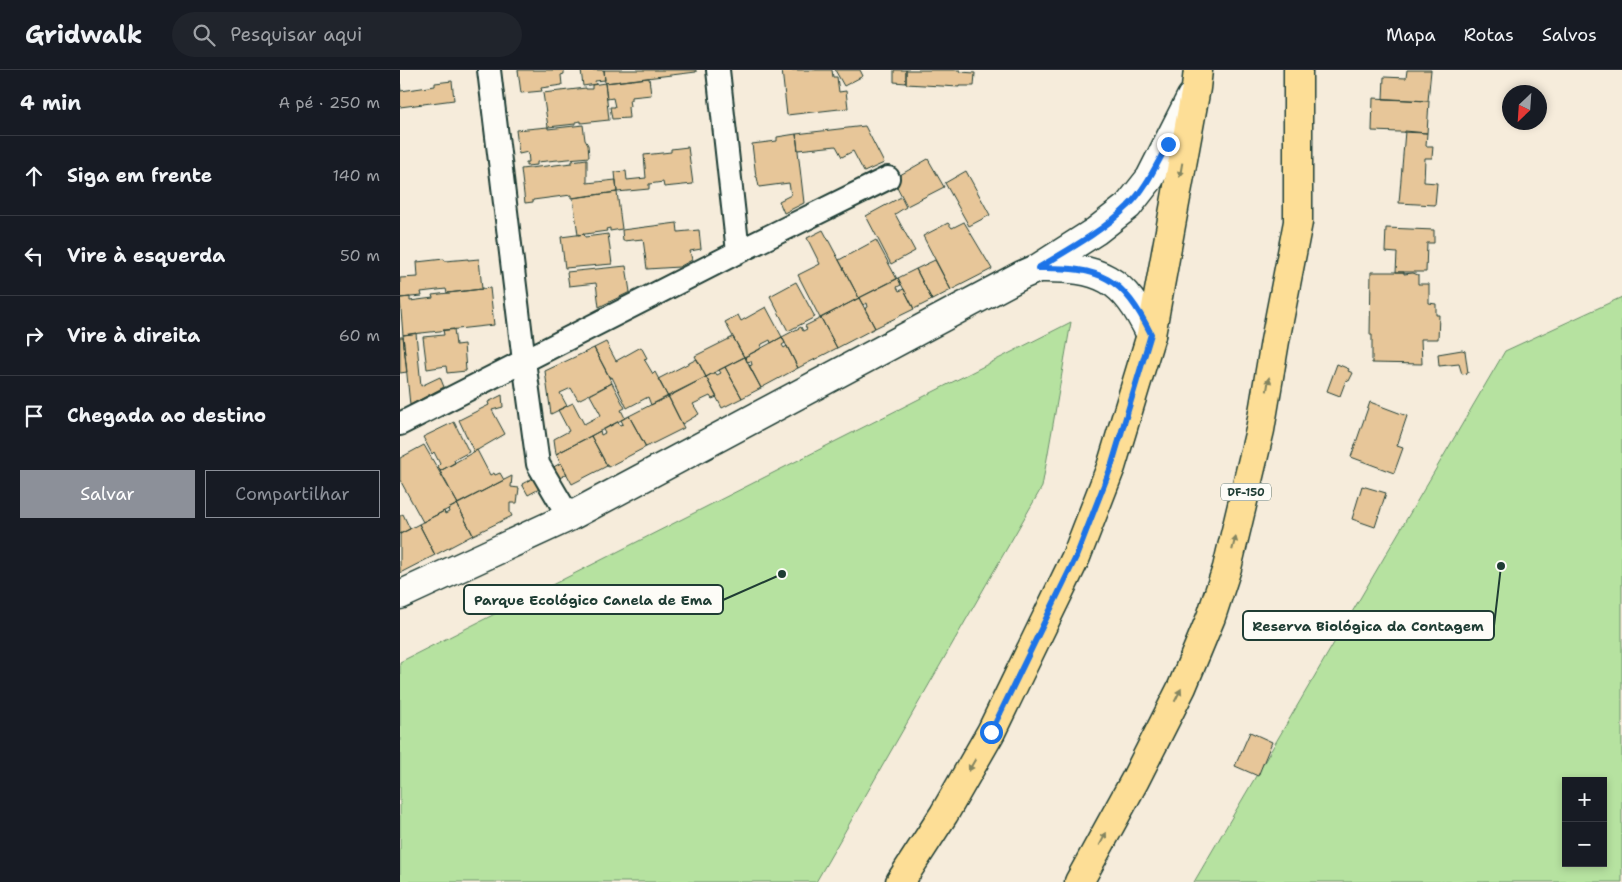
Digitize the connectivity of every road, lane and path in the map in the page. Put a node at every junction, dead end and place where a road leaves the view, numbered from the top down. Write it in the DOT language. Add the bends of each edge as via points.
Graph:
graph roads {
  1 [pos="489,70"];
  2 [pos="718,70"];
  3 [pos="1298,70"];
  4 [pos="1197,79"];
  5 [pos="888,178"];
  6 [pos="738,252"];
  7 [pos="1038,268"];
  8 [pos="1151,334"];
  9 [pos="524,361"];
  10 [pos="400,424"];
  11 [pos="569,517"];
  12 [pos="400,595"];
  13 [pos="900,882"];
  14 [pos="1079,882"];
  1 -- 9 [label="street"];
  2 -- 6 [label="street"];
  14 -- 3 [label="main road, DF-150, one-way" via="1182,687 1227,568 1260,430 1298,222"];
  4 -- 7 [label="street" via="1150,178 1128,206"];
  4 -- 8 [label="main road, one-way"];
  5 -- 6 [label="street"];
  6 -- 9 [label="street"];
  7 -- 8 [label="street" via="1078,269 1099,274 1113,282 1130,298"];
  7 -- 11 [label="street"];
  8 -- 13 [label="main road, one-way" via="1111,467 1076,557 991,732"];
  9 -- 10 [label="street"];
  9 -- 11 [label="street" via="538,464"];
  11 -- 12 [label="street"];
}
